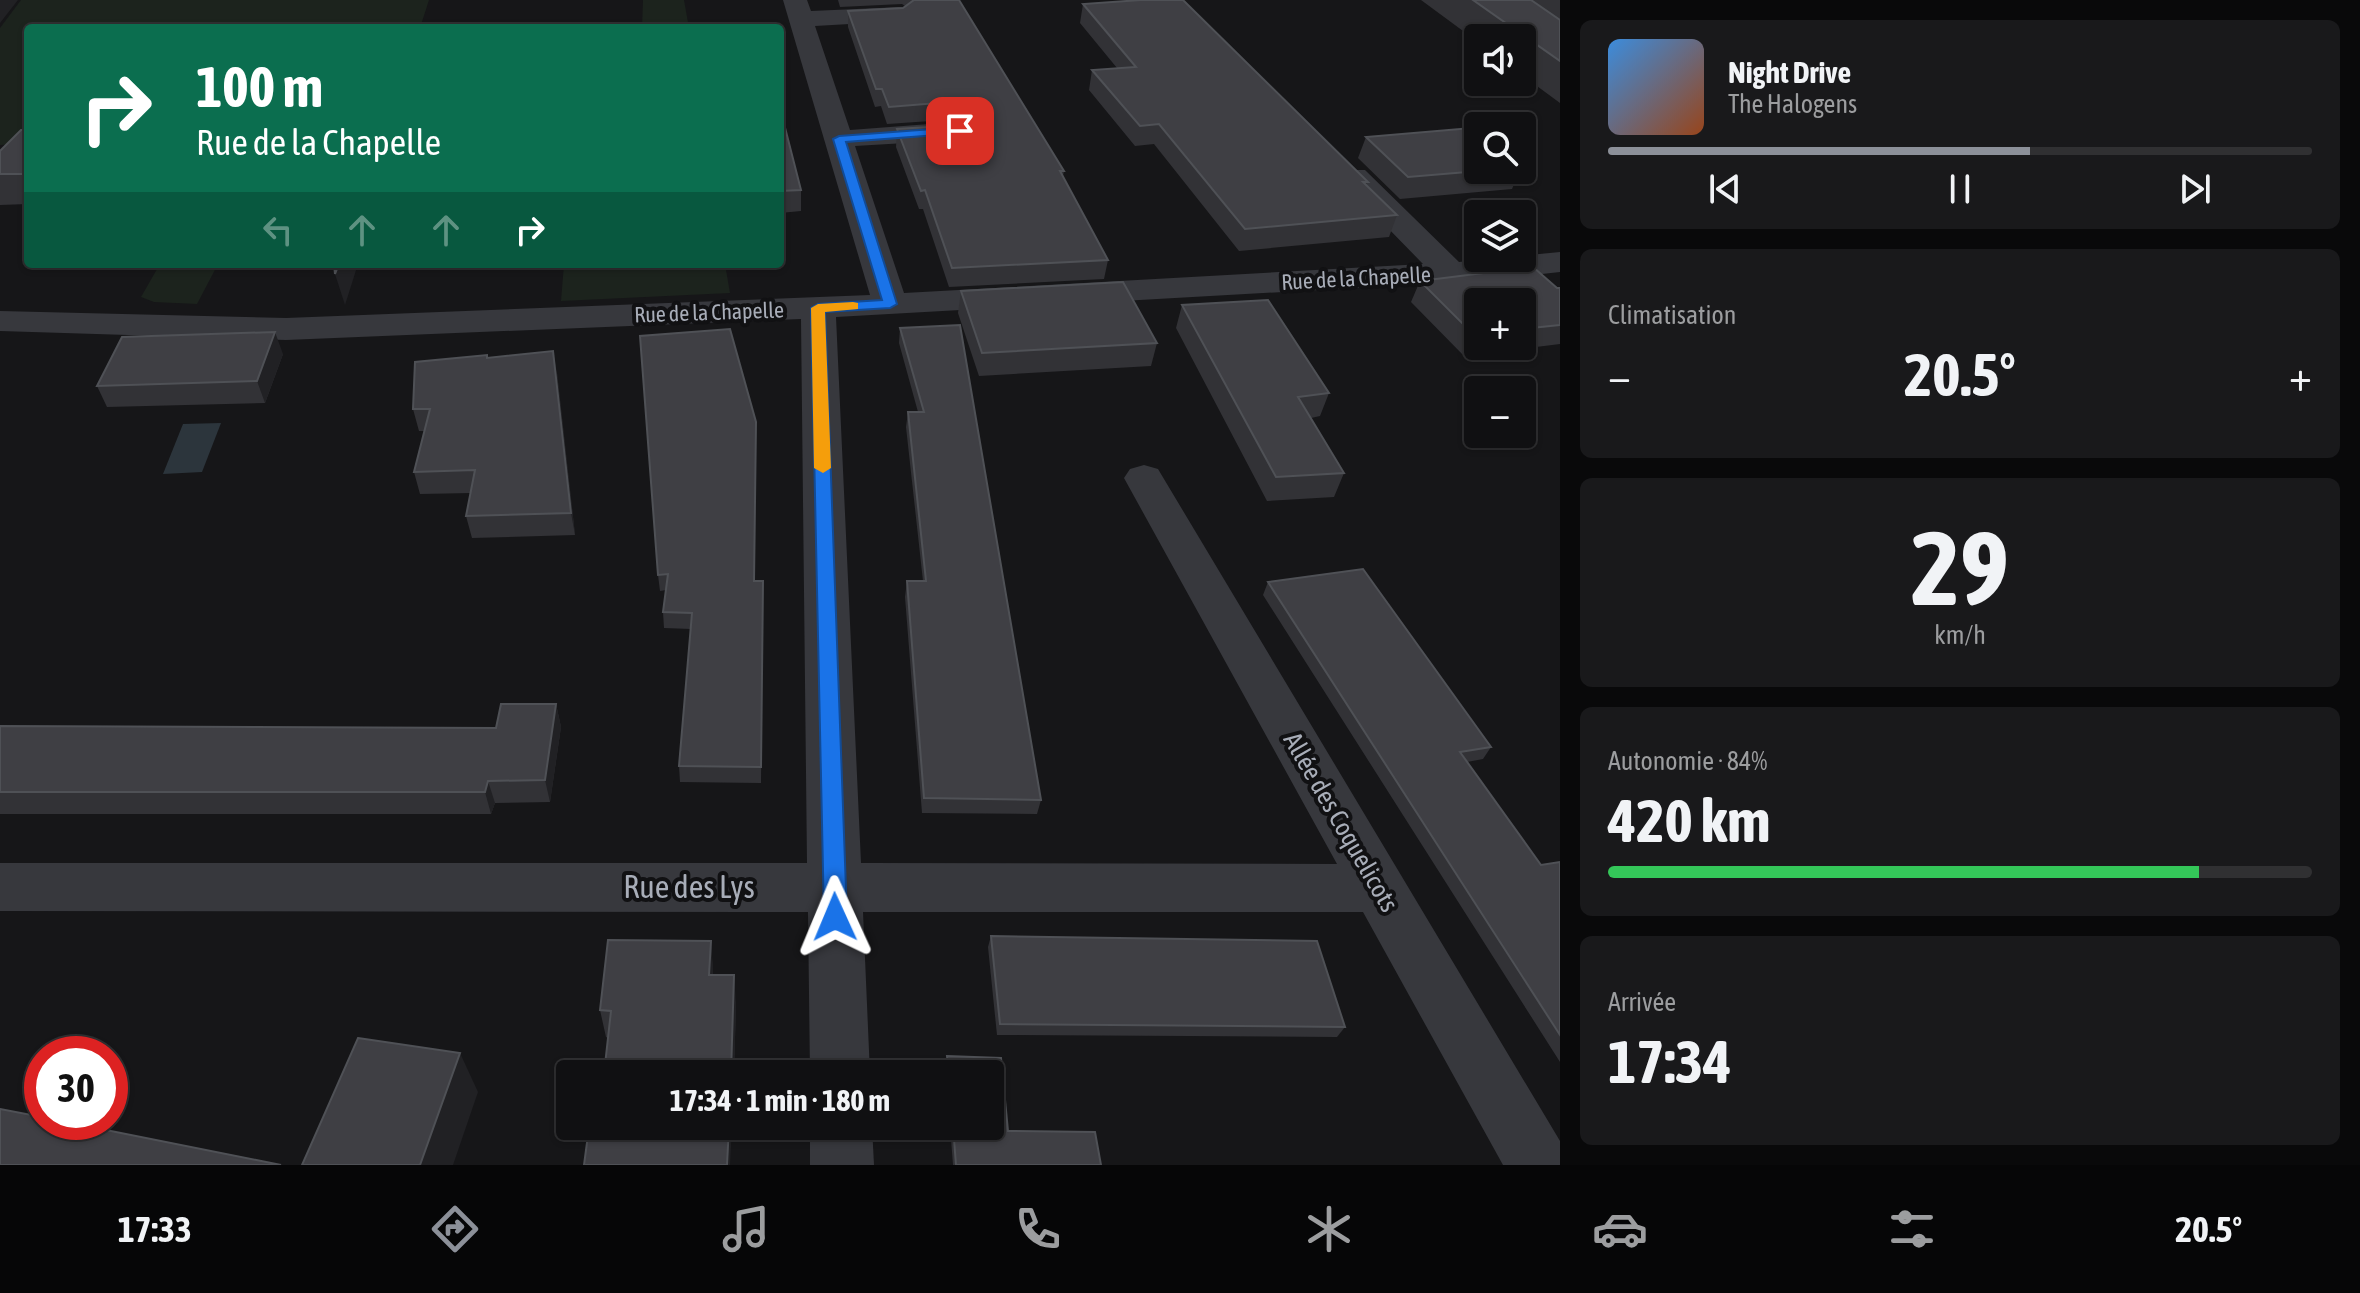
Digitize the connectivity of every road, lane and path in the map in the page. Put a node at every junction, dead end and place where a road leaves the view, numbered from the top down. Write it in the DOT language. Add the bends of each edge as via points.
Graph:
graph roads {
  1 [pos="798,10"];
  2 [pos="902,14"];
  3 [pos="960,131"];
  4 [pos="839,139"];
  5 [pos="1338,160"];
  6 [pos="1560,262"];
  7 [pos="1451,273"];
  8 [pos="890,304"];
  9 [pos="818,308"];
  10 [pos="0,321"];
  11 [pos="1144,478"];
  12 [pos="834,886"];
  13 [pos="1379,888"];
  14 [pos="2,891"];
  15 [pos="840,1060"];
  16 [pos="841,1140"];
  17 [pos="842,1165"];
  18 [pos="1538,1165"];
  1 -- 2 [label="street"];
  1 -- 4 [label="street"];
  3 -- 4 [label="street"];
  4 -- 8 [label="street"];
  5 -- 7 [label="street"];
  6 -- 7 [label="street, Rue de la Chapelle"];
  7 -- 8 [label="street, Rue de la Chapelle"];
  8 -- 9 [label="street, Rue de la Chapelle"];
  9 -- 10 [label="street, Rue de la Chapelle" via="286,329"];
  9 -- 12 [label="street"];
  11 -- 13 [label="street, Allée des Coquelicots"];
  12 -- 13 [label="street, Rue des Lys"];
  12 -- 14 [label="street, Rue des Lys"];
  12 -- 15 [label="street"];
  13 -- 18 [label="street, Allée des Coquelicots"];
  16 -- 17 [label="street"];
}
